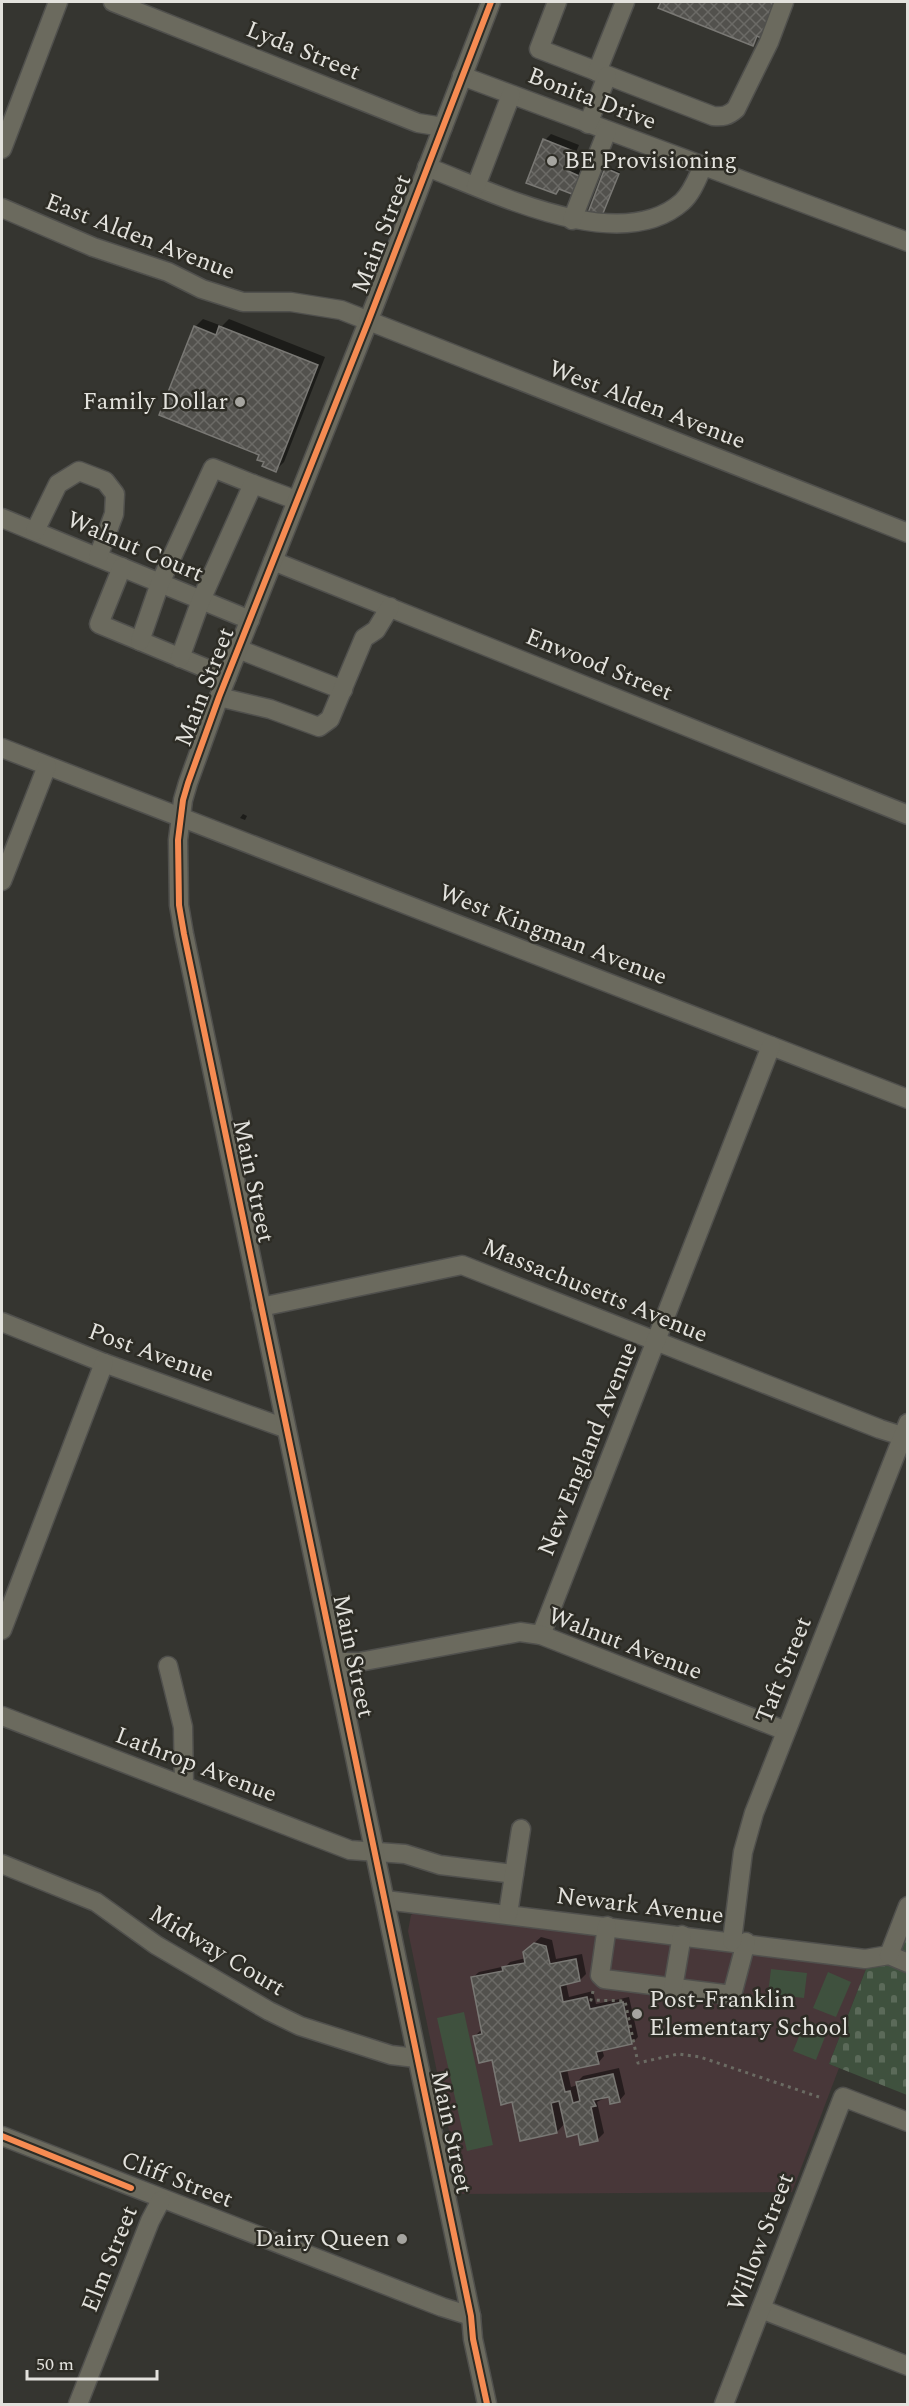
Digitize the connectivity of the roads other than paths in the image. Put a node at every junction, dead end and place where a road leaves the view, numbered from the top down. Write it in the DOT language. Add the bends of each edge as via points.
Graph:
graph roads {
  1 [pos="57,2"];
  2 [pos="113,2"];
  3 [pos="491,2"];
  4 [pos="557,2"];
  5 [pos="625,2"];
  6 [pos="784,2"];
  7 [pos="602,74"];
  8 [pos="462,76"];
  9 [pos="511,94"];
  10 [pos="588,124"];
  11 [pos="443,127"];
  12 [pos="607,131"];
  13 [pos="2,149"];
  14 [pos="703,166"];
  15 [pos="427,167"];
  16 [pos="476,186"];
  17 [pos="2,208"];
  18 [pos="572,220"];
  19 [pos="908,242"];
  20 [pos="368,322"];
  21 [pos="253,484"];
  22 [pos="296,500"];
  23 [pos="2,518"];
  24 [pos="35,531"];
  25 [pos="908,532"];
  26 [pos="98,557"];
  27 [pos="273,561"];
  28 [pos="122,567"];
  29 [pos="160,583"];
  30 [pos="201,600"];
  31 [pos="390,607"];
  32 [pos="249,620"];
  33 [pos="140,641"];
  34 [pos="238,649"];
  35 [pos="180,658"];
  36 [pos="227,677"];
  37 [pos="343,690"];
  38 [pos="219,696"];
  39 [pos="2,748"];
  40 [pos="47,766"];
  41 [pos="908,815"];
  42 [pos="181,817"];
  43 [pos="2,881"];
  44 [pos="771,1046"];
  45 [pos="908,1099"];
  46 [pos="261,1307"];
  47 [pos="2,1322"];
  48 [pos="656,1342"];
  49 [pos="104,1362"];
  50 [pos="285,1428"];
  51 [pos="905,1430"];
  52 [pos="2,1630"];
  53 [pos="541,1635"];
  54 [pos="337,1662"];
  55 [pos="168,1666"];
  56 [pos="2,1716"];
  57 [pos="786,1731"];
  58 [pos="184,1785"];
  59 [pos="521,1829"];
  60 [pos="374,1852"];
  61 [pos="2,1864"];
  62 [pos="514,1874"];
  63 [pos="385,1900"];
  64 [pos="908,1906"];
  65 [pos="508,1914"];
  66 [pos="607,1926"];
  67 [pos="682,1935"];
  68 [pos="739,1942"];
  69 [pos="889,1955"];
  70 [pos="908,1963"];
  71 [pos="673,1988"];
  72 [pos="416,2058"];
  73 [pos="908,2122"];
  74 [pos="2,2136"];
  75 [pos="161,2200"];
  76 [pos="761,2309"];
  77 [pos="471,2316"];
  78 [pos="908,2366"];
  79 [pos="78,2404"];
  80 [pos="487,2404"];
  81 [pos="724,2404"];
  1 -- 13 [label="street"];
  2 -- 11 [label="street, Lyda Street" via="418,123"];
  3 -- 8 [label="street, Main Street"];
  4 -- 7 [label="street" via="539,49"];
  5 -- 7 [label="street"];
  6 -- 7 [label="street" via="769,42 736,109 729,115 713,116"];
  7 -- 10 [label="street"];
  8 -- 9 [label="street, Bonita Drive"];
  8 -- 11 [label="street, Main Street"];
  9 -- 10 [label="street, Bonita Drive"];
  9 -- 16 [label="street"];
  10 -- 12 [label="street, Bonita Drive"];
  11 -- 15 [label="street, Main Street"];
  12 -- 14 [label="street, Bonita Drive"];
  12 -- 18 [label="street"];
  14 -- 18 [label="street" via="684,200 652,219 628,223"];
  14 -- 19 [label="street, Bonita Drive"];
  15 -- 16 [label="street"];
  15 -- 20 [label="street, Main Street"];
  16 -- 18 [label="street"];
  17 -- 20 [label="street, East Alden Avenue" via="243,302 291,302 341,310"];
  20 -- 22 [label="street, Main Street"];
  20 -- 25 [label="street, West Alden Avenue"];
  21 -- 22 [label="street"];
  21 -- 29 [label="street" via="213,468"];
  21 -- 30 [label="street"];
  22 -- 27 [label="street, Main Street"];
  23 -- 24 [label="street, Walnut Court"];
  24 -- 26 [label="street, Walnut Court"];
  24 -- 26 [label="street" via="58,484 79,471 105,481 115,494 114,514"];
  26 -- 28 [label="street, Walnut Court"];
  27 -- 31 [label="street, Enwood Street"];
  27 -- 32 [label="street, Main Street"];
  28 -- 29 [label="street, Walnut Court"];
  28 -- 33 [label="street" via="99,624"];
  29 -- 30 [label="street, Walnut Court"];
  29 -- 33 [label="street"];
  30 -- 32 [label="street, Walnut Court"];
  30 -- 35 [label="street"];
  31 -- 37 [label="street" via="376,630 364,638"];
  31 -- 41 [label="street, Enwood Street"];
  32 -- 34 [label="street, Main Street"];
  33 -- 35 [label="street"];
  34 -- 36 [label="street, Main Street"];
  34 -- 37 [label="street"];
  35 -- 36 [label="street"];
  36 -- 38 [label="street, Main Street"];
  37 -- 38 [label="street" via="330,719 319,727"];
  38 -- 42 [label="street, Main Street" via="188,783"];
  39 -- 40 [label="street, West Kingman Avenue"];
  40 -- 42 [label="street, West Kingman Avenue"];
  40 -- 43 [label="street"];
  42 -- 44 [label="street, West Kingman Avenue"];
  42 -- 46 [label="street, Main Street" via="179,905"];
  44 -- 45 [label="street, West Kingman Avenue"];
  44 -- 48 [label="street, New England Avenue"];
  46 -- 48 [label="street, Massachusetts Avenue" via="462,1265"];
  46 -- 50 [label="street, Main Street"];
  47 -- 49 [label="street, Post Avenue"];
  48 -- 51 [label="street, Massachusetts Avenue"];
  48 -- 53 [label="street, New England Avenue"];
  49 -- 50 [label="street, Post Avenue"];
  49 -- 52 [label="street"];
  50 -- 54 [label="street, Main Street"];
  51 -- 57 [label="street, Taft Street"];
  53 -- 54 [label="street, Walnut Avenue" via="520,1632 359,1662"];
  53 -- 57 [label="street, Walnut Avenue"];
  54 -- 60 [label="street, Main Street"];
  55 -- 58 [label="street" via="183,1727"];
  56 -- 58 [label="street, Lathrop Avenue"];
  57 -- 68 [label="street, Taft Street" via="743,1852"];
  58 -- 60 [label="street, Lathrop Avenue" via="350,1850"];
  59 -- 62 [label="street"];
  60 -- 62 [label="street, Lathrop Avenue"];
  60 -- 63 [label="street, Main Street"];
  61 -- 72 [label="street, Midway Court" via="96,1902 156,1945 300,2026 391,2055"];
  62 -- 65 [label="street"];
  63 -- 65 [label="street, Newark Avenue"];
  63 -- 72 [label="street, Main Street"];
  64 -- 69 [label="street"];
  65 -- 66 [label="street, Newark Avenue"];
  66 -- 67 [label="street, Newark Avenue"];
  66 -- 71 [label="street" via="601,1977"];
  67 -- 68 [label="street, Newark Avenue"];
  67 -- 71 [label="street"];
  68 -- 69 [label="street, Newark Avenue" via="866,1959"];
  68 -- 71 [label="street, Taft Street" via="732,1995"];
  69 -- 70 [label="street"];
  72 -- 77 [label="street, Main Street"];
  73 -- 76 [label="street, Willow Street" via="843,2097"];
  74 -- 75 [label="street, Cliff Street"];
  75 -- 77 [label="street, Cliff Street"];
  75 -- 79 [label="street, Elm Street"];
  76 -- 78 [label="street"];
  76 -- 81 [label="street, Willow Street"];
  77 -- 80 [label="street, Main Street"];
}
